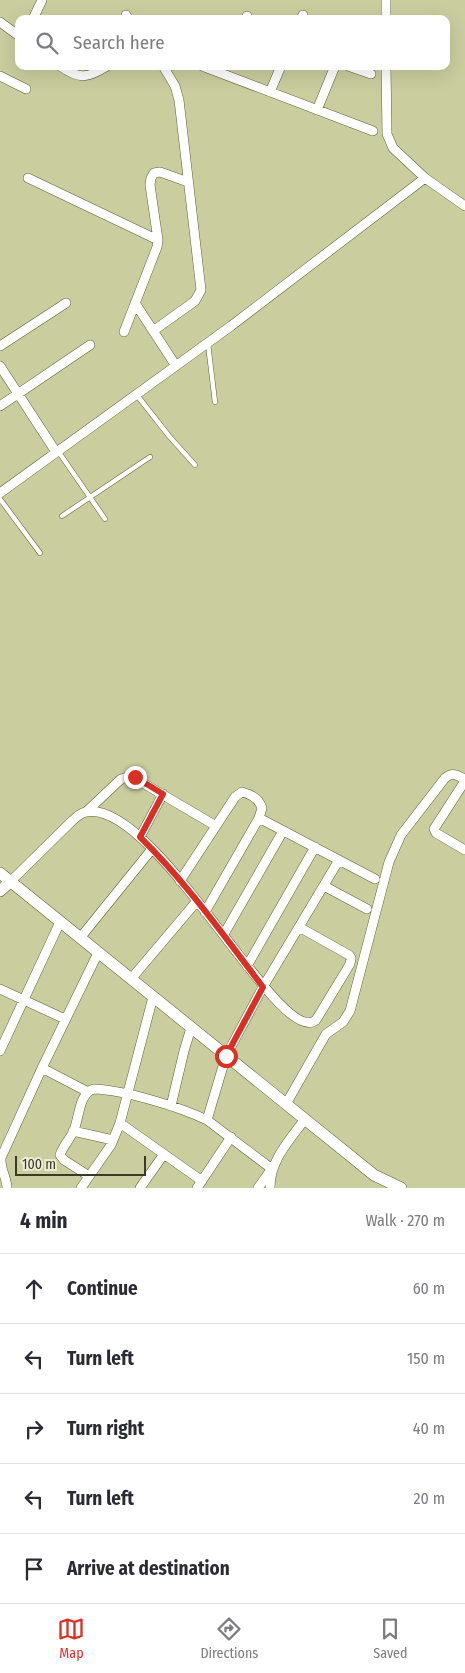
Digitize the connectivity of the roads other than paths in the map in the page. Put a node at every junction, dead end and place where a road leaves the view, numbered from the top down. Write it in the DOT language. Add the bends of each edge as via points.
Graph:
graph roads {
  1 [pos="42,0"];
  2 [pos="386,0"];
  3 [pos="35,15"];
  4 [pos="386,15"];
  5 [pos="0,22"];
  6 [pos="15,33"];
  7 [pos="67,70"];
  8 [pos="99,70"];
  9 [pos="165,70"];
  10 [pos="225,70"];
  11 [pos="279,70"];
  12 [pos="333,70"];
  13 [pos="360,70"];
  14 [pos="386,70"];
  15 [pos="371,74"];
  16 [pos="0,76"];
  17 [pos="26,90"];
  18 [pos="270,92"];
  19 [pos="317,110"];
  20 [pos="372,131"];
  21 [pos="28,178"];
  22 [pos="425,178"];
  23 [pos="188,182"];
  24 [pos="465,206"];
  25 [pos="158,240"];
  26 [pos="66,303"];
  27 [pos="135,303"];
  28 [pos="153,331"];
  29 [pos="124,332"];
  30 [pos="208,343"];
  31 [pos="90,345"];
  32 [pos="0,346"];
  33 [pos="0,366"];
  34 [pos="176,366"];
  35 [pos="18,394"];
  36 [pos="136,394"];
  37 [pos="215,402"];
  38 [pos="0,406"];
  39 [pos="57,451"];
  40 [pos="150,457"];
  41 [pos="194,465"];
  42 [pos="0,493"];
  43 [pos="90,497"];
  44 [pos="0,499"];
  45 [pos="62,516"];
  46 [pos="105,519"];
  47 [pos="40,553"];
  48 [pos="465,780"];
  49 [pos="163,794"];
  50 [pos="86,812"];
  51 [pos="259,818"];
  52 [pos="216,826"];
  53 [pos="284,831"];
  54 [pos="140,837"];
  55 [pos="315,847"];
  56 [pos="152,848"];
  57 [pos="465,850"];
  58 [pos="339,860"];
  59 [pos="0,873"];
  60 [pos="375,880"];
  61 [pos="180,881"];
  62 [pos="10,882"];
  63 [pos="324,886"];
  64 [pos="0,891"];
  65 [pos="197,902"];
  66 [pos="367,909"];
  67 [pos="205,912"];
  68 [pos="60,922"];
  69 [pos="299,927"];
  70 [pos="224,934"];
  71 [pos="80,938"];
  72 [pos="98,952"];
  73 [pos="247,966"];
  74 [pos="131,979"];
  75 [pos="263,987"];
  76 [pos="0,989"];
  77 [pos="154,997"];
  78 [pos="24,1000"];
  79 [pos="65,1020"];
  80 [pos="191,1028"];
  81 [pos="0,1051"];
  82 [pos="226,1056"];
  83 [pos="42,1068"];
  84 [pos="88,1092"];
  85 [pos="128,1095"];
  86 [pos="286,1104"];
  87 [pos="171,1106"];
  88 [pos="305,1119"];
  89 [pos="208,1120"];
  90 [pos="120,1123"];
  91 [pos="73,1131"];
  92 [pos="231,1138"];
  93 [pos="113,1140"];
  94 [pos="164,1154"];
  95 [pos="272,1168"];
  96 [pos="89,1176"];
  97 [pos="199,1184"];
  98 [pos="7,1188"];
  99 [pos="81,1188"];
  100 [pos="140,1188"];
  101 [pos="258,1188"];
  102 [pos="270,1188"];
  103 [pos="401,1188"];
  1 -- 3 [label="street"];
  2 -- 4 [label="street"];
  5 -- 6 [label="street"];
  7 -- 8 [label="street" via="86,77"];
  9 -- 23 [label="street" via="178,93"];
  10 -- 18 [label="street"];
  11 -- 18 [label="street"];
  12 -- 19 [label="street"];
  13 -- 15 [label="street"];
  14 -- 22 [label="street" via="387,134 393,148"];
  16 -- 17 [label="street"];
  18 -- 19 [label="street"];
  19 -- 20 [label="street"];
  21 -- 25 [label="street"];
  22 -- 24 [label="street"];
  22 -- 30 [label="street"];
  23 -- 25 [label="street" via="160,172 151,178"];
  23 -- 28 [label="street" via="201,290 195,300"];
  25 -- 27 [label="street"];
  26 -- 32 [label="street"];
  27 -- 28 [label="street"];
  27 -- 29 [label="street"];
  28 -- 34 [label="street"];
  30 -- 34 [label="street"];
  30 -- 37 [label="lane"];
  31 -- 35 [label="street"];
  33 -- 35 [label="street"];
  34 -- 36 [label="street"];
  35 -- 38 [label="street"];
  35 -- 39 [label="street"];
  36 -- 39 [label="street"];
  36 -- 41 [label="lane"];
  39 -- 42 [label="street"];
  39 -- 43 [label="lane"];
  40 -- 43 [label="lane"];
  43 -- 45 [label="lane"];
  43 -- 46 [label="lane"];
  44 -- 47 [label="lane"];
  48 -- 57 [label="street" via="434,829"];
  48 -- 86 [label="street" via="456,774 445,778 400,835 385,876 350,1011 343,1022 326,1034"];
  49 -- 50 [label="street" via="128,776"];
  49 -- 52 [label="street"];
  49 -- 54 [label="street"];
  50 -- 54 [label="street" via="103,813 114,818"];
  50 -- 62 [label="street" via="73,820"];
  51 -- 52 [label="street" via="262,813 260,804 242,792 232,800"];
  51 -- 53 [label="street"];
  51 -- 67 [label="street"];
  52 -- 61 [label="street"];
  53 -- 55 [label="street"];
  53 -- 70 [label="street"];
  54 -- 56 [label="street"];
  55 -- 58 [label="street"];
  55 -- 73 [label="street"];
  56 -- 61 [label="street"];
  56 -- 71 [label="street"];
  58 -- 60 [label="street"];
  58 -- 63 [label="street"];
  59 -- 62 [label="street"];
  61 -- 65 [label="street"];
  62 -- 64 [label="street"];
  62 -- 68 [label="street"];
  63 -- 66 [label="street"];
  63 -- 69 [label="street"];
  65 -- 67 [label="street"];
  65 -- 74 [label="street"];
  67 -- 70 [label="street"];
  68 -- 71 [label="street"];
  68 -- 78 [label="street"];
  69 -- 75 [label="street"];
  69 -- 75 [label="street" via="351,958 331,996 316,1020 308,1023 281,1006"];
  70 -- 73 [label="street"];
  71 -- 72 [label="street"];
  72 -- 74 [label="street"];
  72 -- 79 [label="street"];
  73 -- 75 [label="street"];
  74 -- 77 [label="street"];
  75 -- 82 [label="street"];
  76 -- 78 [label="street"];
  77 -- 80 [label="street"];
  77 -- 85 [label="street"];
  78 -- 79 [label="street"];
  78 -- 81 [label="street"];
  79 -- 83 [label="street"];
  80 -- 82 [label="street"];
  80 -- 87 [label="street"];
  82 -- 86 [label="street"];
  82 -- 89 [label="street"];
  83 -- 84 [label="street"];
  83 -- 98 [label="street" via="1,1158"];
  84 -- 85 [label="street" via="99,1089"];
  84 -- 91 [label="street"];
  85 -- 87 [label="street"];
  85 -- 90 [label="street"];
  86 -- 88 [label="street"];
  87 -- 89 [label="street"];
  88 -- 95 [label="street"];
  88 -- 103 [label="street" via="374,1175"];
  89 -- 92 [label="street"];
  90 -- 93 [label="street"];
  90 -- 94 [label="street"];
  91 -- 93 [label="street"];
  91 -- 96 [label="street" via="60,1152 61,1158"];
  92 -- 95 [label="street"];
  92 -- 97 [label="street"];
  93 -- 96 [label="street"];
  94 -- 97 [label="street"];
  94 -- 100 [label="street"];
  95 -- 101 [label="street"];
  95 -- 102 [label="street"];
  96 -- 99 [label="street"];
}
